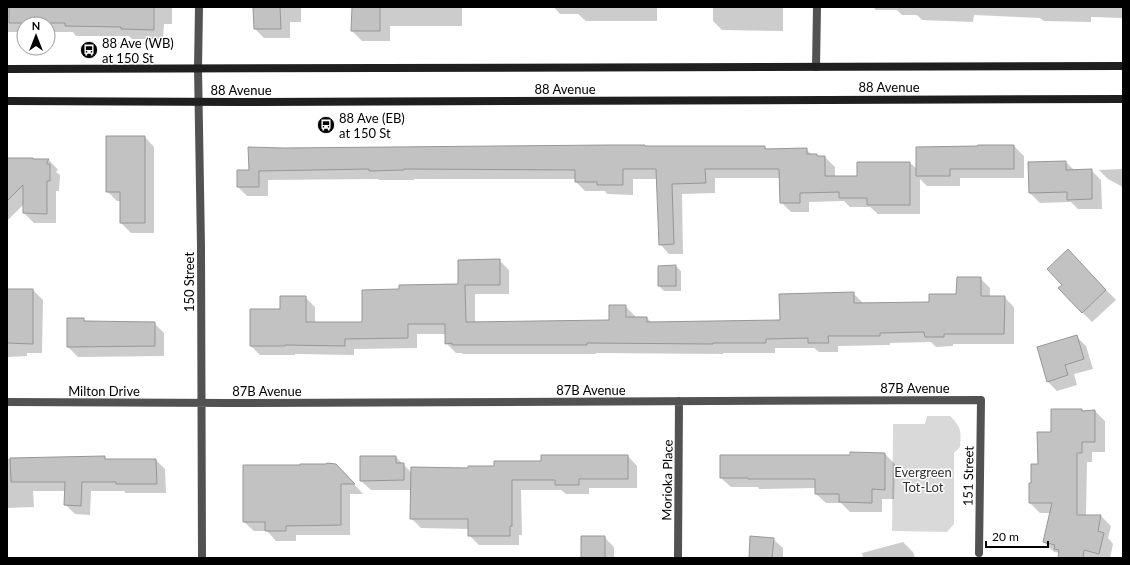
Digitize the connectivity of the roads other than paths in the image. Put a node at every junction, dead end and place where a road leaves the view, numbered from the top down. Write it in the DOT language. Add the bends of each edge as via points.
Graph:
graph roads {
  1 [pos="199,7"];
  2 [pos="816,7"];
  3 [pos="1123,66"];
  4 [pos="816,67"];
  5 [pos="198,68"];
  6 [pos="7,69"];
  7 [pos="1123,99"];
  8 [pos="7,101"];
  9 [pos="199,102"];
  10 [pos="981,400"];
  11 [pos="679,401"];
  12 [pos="7,402"];
  13 [pos="201,403"];
  14 [pos="979,553"];
  15 [pos="202,558"];
  16 [pos="678,558"];
  1 -- 5 [label="street, 150 Street"];
  2 -- 4 [label="street"];
  3 -- 4 [label="main road, 88 Avenue"];
  4 -- 5 [label="main road, 88 Avenue"];
  5 -- 6 [label="main road, 88 Avenue"];
  5 -- 9 [label="street, 150 Street"];
  7 -- 9 [label="main road, 88 Avenue"];
  8 -- 9 [label="main road, 88 Avenue"];
  9 -- 13 [label="street, 150 Street"];
  10 -- 11 [label="street, 87B Avenue"];
  10 -- 14 [label="street, 151 Street"];
  11 -- 13 [label="street, 87B Avenue"];
  11 -- 16 [label="street, Morioka Place"];
  12 -- 13 [label="street, Milton Drive"];
  13 -- 15 [label="street, 150 Street"];
}
